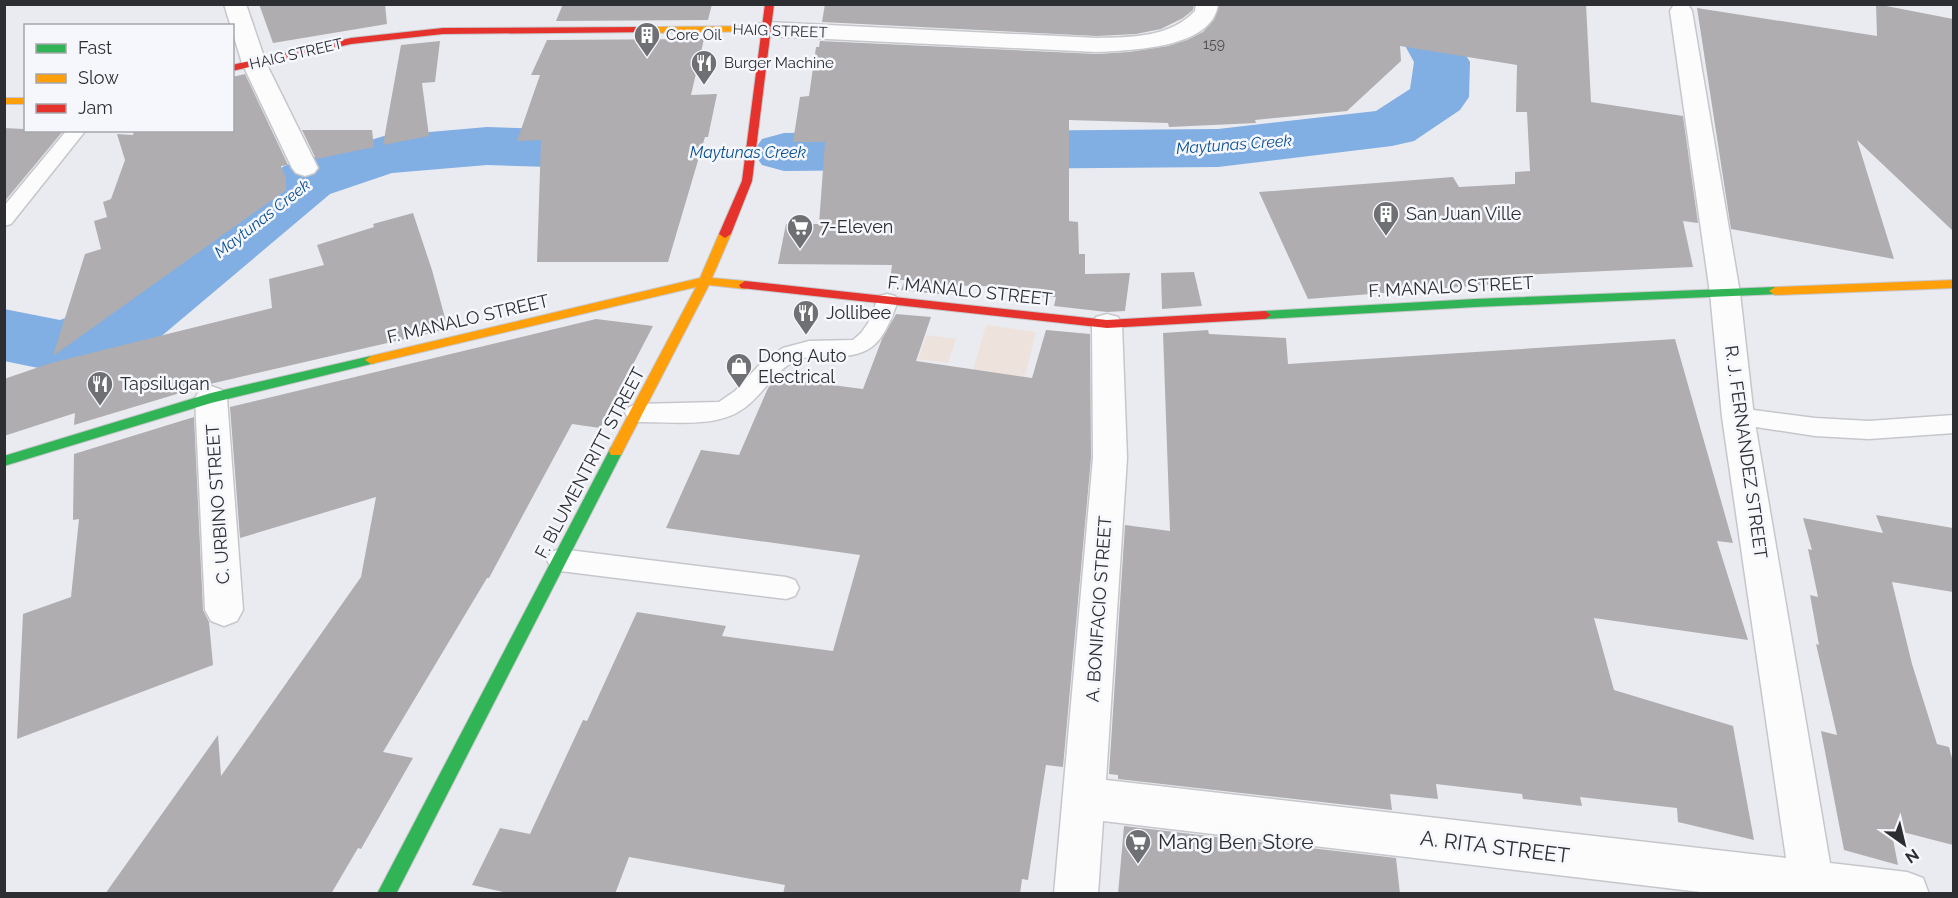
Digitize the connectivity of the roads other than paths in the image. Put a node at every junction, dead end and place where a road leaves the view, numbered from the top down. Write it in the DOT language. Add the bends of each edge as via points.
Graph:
graph roads {
  1 [pos="235,4"];
  2 [pos="770,4"];
  3 [pos="1207,4"];
  4 [pos="1681,11"];
  5 [pos="766,29"];
  6 [pos="244,65"];
  7 [pos="4,101"];
  8 [pos="24,101"];
  9 [pos="75,132"];
  10 [pos="304,168"];
  11 [pos="4,220"];
  12 [pos="705,281"];
  13 [pos="1953,284"];
  14 [pos="1725,293"];
  15 [pos="888,301"];
  16 [pos="1107,324"];
  17 [pos="211,399"];
  18 [pos="637,413"];
  19 [pos="1738,417"];
  20 [pos="1953,424"];
  21 [pos="4,461"];
  22 [pos="560,560"];
  23 [pos="786,588"];
  24 [pos="224,610"];
  25 [pos="1084,798"];
  26 [pos="1811,889"];
  27 [pos="386,894"];
  28 [pos="1076,894"];
  29 [pos="1907,894"];
  1 -- 6 [label="street"];
  2 -- 5 [label="street, F. BLUMENTRITT STREET"];
  3 -- 5 [label="street, HAIG STREET" via="1206,13 1193,27 1140,43 1097,45"];
  4 -- 14 [label="street, R. J. FERNANDEZ STREET"];
  5 -- 6 [label="street, HAIG STREET" via="443,31 351,41"];
  5 -- 12 [label="street, F. BLUMENTRITT STREET" via="747,181"];
  6 -- 10 [label="street"];
  7 -- 8 [label="street"];
  9 -- 11 [label="lane"];
  12 -- 15 [label="street, F. MANALO STREET"];
  12 -- 17 [label="street, F. MANALO STREET"];
  12 -- 18 [label="street, F. BLUMENTRITT STREET"];
  13 -- 14 [label="street, F. MANALO STREET"];
  14 -- 16 [label="street, F. MANALO STREET"];
  14 -- 19 [label="street, R. J. FERNANDEZ STREET"];
  15 -- 16 [label="street, F. MANALO STREET"];
  15 -- 18 [label="lane" via="873,336 855,348 790,354 723,410"];
  16 -- 25 [label="street, A. BONIFACIO STREET" via="1110,458"];
  17 -- 21 [label="street, F. MANALO STREET"];
  17 -- 24 [label="street, C. URBINO STREET"];
  18 -- 22 [label="street, F. BLUMENTRITT STREET"];
  19 -- 20 [label="lane" via="1869,430"];
  19 -- 26 [label="street, R. J. FERNANDEZ STREET"];
  22 -- 23 [label="lane"];
  22 -- 27 [label="street, F. BLUMENTRITT STREET"];
  25 -- 26 [label="street, A. RITA STREET"];
  25 -- 28 [label="street, A. BONIFACIO STREET"];
  26 -- 29 [label="street, A. RITA STREET"];
}
